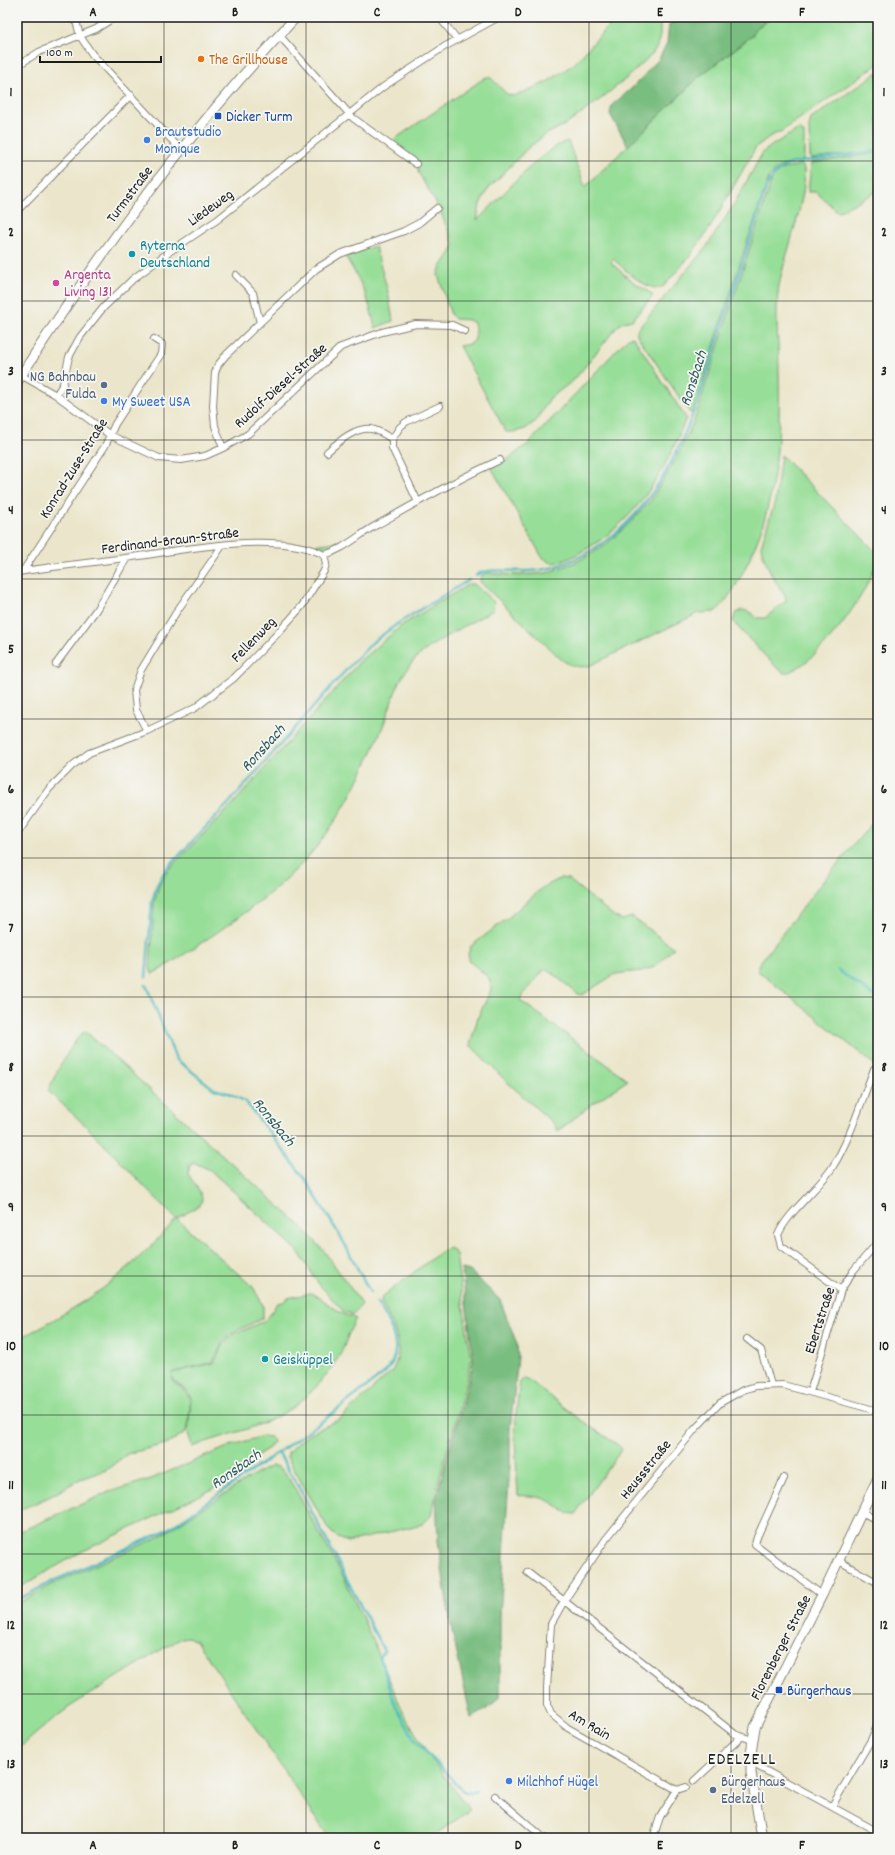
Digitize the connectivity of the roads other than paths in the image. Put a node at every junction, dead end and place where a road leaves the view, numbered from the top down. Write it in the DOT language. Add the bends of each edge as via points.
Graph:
graph roads {
  1 [pos="75,17"];
  2 [pos="115,17"];
  3 [pos="296,17"];
  4 [pos="439,17"];
  5 [pos="499,17"];
  6 [pos="279,34"];
  7 [pos="80,36"];
  8 [pos="457,39"];
  9 [pos="17,66"];
  10 [pos="131,95"];
  11 [pos="349,113"];
  12 [pos="181,150"];
  13 [pos="416,164"];
  14 [pos="437,208"];
  15 [pos="17,211"];
  16 [pos="236,275"];
  17 [pos="260,322"];
  18 [pos="465,331"];
  19 [pos="154,339"];
  20 [pos="18,376"];
  21 [pos="56,395"];
  22 [pos="440,406"];
  23 [pos="110,435"];
  24 [pos="392,439"];
  25 [pos="223,448"];
  26 [pos="327,452"];
  27 [pos="500,460"];
  28 [pos="418,502"];
  29 [pos="222,546"];
  30 [pos="324,555"];
  31 [pos="127,558"];
  32 [pos="20,571"];
  33 [pos="56,664"];
  34 [pos="147,732"];
  35 [pos="17,834"];
  36 [pos="878,1071"];
  37 [pos="878,1242"];
  38 [pos="841,1290"];
  39 [pos="747,1339"];
  40 [pos="771,1385"];
  41 [pos="810,1392"];
  42 [pos="878,1412"];
  43 [pos="784,1478"];
  44 [pos="878,1478"];
  45 [pos="862,1512"];
  46 [pos="878,1521"];
  47 [pos="839,1561"];
  48 [pos="527,1572"];
  49 [pos="878,1583"];
  50 [pos="822,1595"];
  51 [pos="564,1601"];
  52 [pos="878,1724"];
  53 [pos="741,1737"];
  54 [pos="752,1740"];
  55 [pos="750,1762"];
  56 [pos="694,1781"];
  57 [pos="686,1788"];
  58 [pos="677,1790"];
  59 [pos="495,1796"];
  60 [pos="832,1806"];
  61 [pos="878,1832"];
  62 [pos="544,1838"];
  63 [pos="653,1838"];
  64 [pos="762,1838"];
  1 -- 7 [label="street"];
  2 -- 7 [label="street" via="96,30"];
  3 -- 6 [label="main road, Turmstraße"];
  4 -- 8 [label="street"];
  5 -- 8 [label="street, Liedeweg"];
  6 -- 11 [label="street"];
  6 -- 12 [label="main road, Turmstraße"];
  7 -- 9 [label="street" via="39,52"];
  7 -- 10 [label="street" via="92,54"];
  8 -- 11 [label="street, Liedeweg"];
  10 -- 12 [label="street"];
  10 -- 15 [label="street"];
  11 -- 13 [label="street"];
  11 -- 21 [label="street, Liedeweg" via="272,178 217,220 163,256 110,300 92,320 69,357 63,384"];
  12 -- 20 [label="main road, Turmstraße" via="120,228"];
  14 -- 17 [label="street" via="419,223 404,231 340,254 316,269"];
  16 -- 17 [label="street" via="252,293"];
  17 -- 25 [label="street" via="226,355 215,373 215,426"];
  18 -- 25 [label="street, Rudolf-Diesel-Straße" via="452,325 416,324 382,332 341,348 248,434"];
  19 -- 23 [label="street, Konrad-Zuse-Straße" via="162,344 161,354"];
  20 -- 21 [label="street"];
  21 -- 23 [label="street, Rudolf-Diesel-Straße"];
  22 -- 24 [label="street" via="406,422"];
  23 -- 25 [label="street, Rudolf-Diesel-Straße" via="159,458 181,460 205,456"];
  23 -- 32 [label="street, Konrad-Zuse-Straße"];
  24 -- 26 [label="street" via="374,429 360,430 339,440"];
  24 -- 28 [label="street" via="392,448"];
  27 -- 28 [label="street" via="476,470"];
  28 -- 30 [label="street" via="363,533 343,548"];
  29 -- 30 [label="street, Ferdinand-Braun-Straße" via="289,545 306,547"];
  29 -- 31 [label="street, Ferdinand-Braun-Straße"];
  29 -- 34 [label="street" via="141,670 134,690 136,710"];
  30 -- 34 [label="street, Fellenweg" via="324,571 302,606 234,678 195,708"];
  31 -- 32 [label="street, Ferdinand-Braun-Straße"];
  31 -- 33 [label="street" via="96,610"];
  34 -- 35 [label="street, Fellenweg" via="89,753 49,789"];
  36 -- 38 [label="street" via="874,1068 832,1168 788,1219 778,1235 780,1246"];
  37 -- 38 [label="street, Ebertstraße" via="853,1271"];
  38 -- 41 [label="street, Ebertstraße"];
  39 -- 40 [label="street" via="761,1350"];
  40 -- 41 [label="street, Heussstraße"];
  40 -- 51 [label="street, Heussstraße" via="756,1386 732,1395 706,1415 606,1539"];
  41 -- 42 [label="street, Heussstraße"];
  43 -- 50 [label="street" via="755,1544"];
  44 -- 45 [label="main road, Florenberger Straße"];
  45 -- 46 [label="street"];
  45 -- 47 [label="main road, Florenberger Straße"];
  47 -- 49 [label="street"];
  47 -- 50 [label="main road, Florenberger Straße"];
  48 -- 51 [label="street"];
  50 -- 54 [label="main road, Florenberger Straße" via="759,1718"];
  51 -- 53 [label="street"];
  51 -- 58 [label="street, Am Rain" via="551,1624 547,1688 547,1705 551,1714 568,1728"];
  52 -- 60 [label="street"];
  53 -- 54 [label="street"];
  53 -- 56 [label="street"];
  54 -- 55 [label="main road, Florenberger Straße"];
  55 -- 60 [label="street"];
  55 -- 64 [label="main road, Florenberger Straße"];
  57 -- 58 [label="street"];
  58 -- 63 [label="street" via="660,1817"];
  59 -- 62 [label="street"];
  60 -- 61 [label="street"];
}
